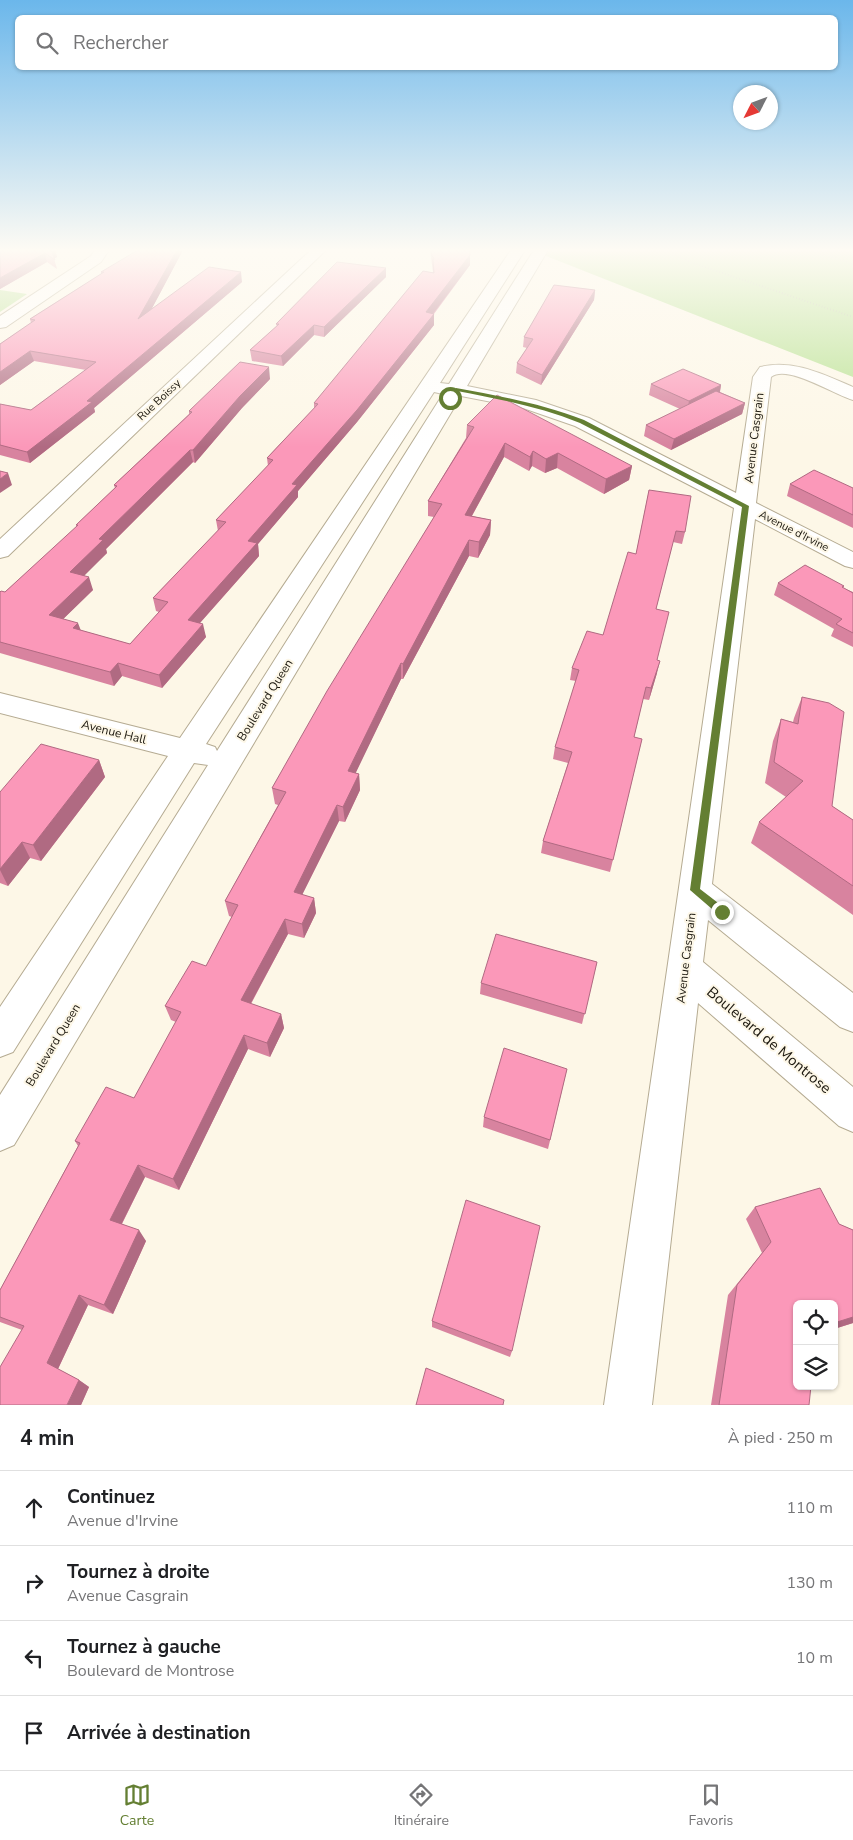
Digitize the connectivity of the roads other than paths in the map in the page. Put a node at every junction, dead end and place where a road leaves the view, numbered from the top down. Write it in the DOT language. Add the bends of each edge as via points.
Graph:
graph roads {
  1 [pos="11,316"];
  2 [pos="250,316"];
  3 [pos="486,316"];
  4 [pos="0,323"];
  5 [pos="442,388"];
  6 [pos="853,394"];
  7 [pos="746,506"];
  8 [pos="0,551"];
  9 [pos="853,561"];
  10 [pos="0,703"];
  11 [pos="187,750"];
  12 [pos="228,761"];
  13 [pos="695,890"];
  14 [pos="685,968"];
  15 [pos="853,1015"];
  16 [pos="0,1039"];
  17 [pos="853,1112"];
  18 [pos="0,1131"];
  19 [pos="628,1405"];
  1 -- 4 [label="street"];
  2 -- 8 [label="street, Rue Boissy"];
  3 -- 5 [label="street, Boulevard Queen"];
  5 -- 7 [label="street, Avenue d'Irvine" via="522,402 573,418"];
  5 -- 11 [label="street, Boulevard Queen"];
  5 -- 12 [label="street, Boulevard Queen"];
  6 -- 7 [label="street, Avenue Casgrain" via="790,369 766,371 762,377"];
  7 -- 9 [label="street, Avenue d'Irvine"];
  7 -- 13 [label="street, Avenue Casgrain"];
  10 -- 11 [label="street, Avenue Hall"];
  11 -- 12 [label="street, Avenue Hall"];
  11 -- 16 [label="street, Boulevard Queen"];
  12 -- 18 [label="street, Boulevard Queen"];
  13 -- 14 [label="street, Avenue Casgrain"];
  13 -- 15 [label="street"];
  14 -- 17 [label="street, Boulevard de Montrose"];
  14 -- 19 [label="street, Avenue Casgrain"];
}
